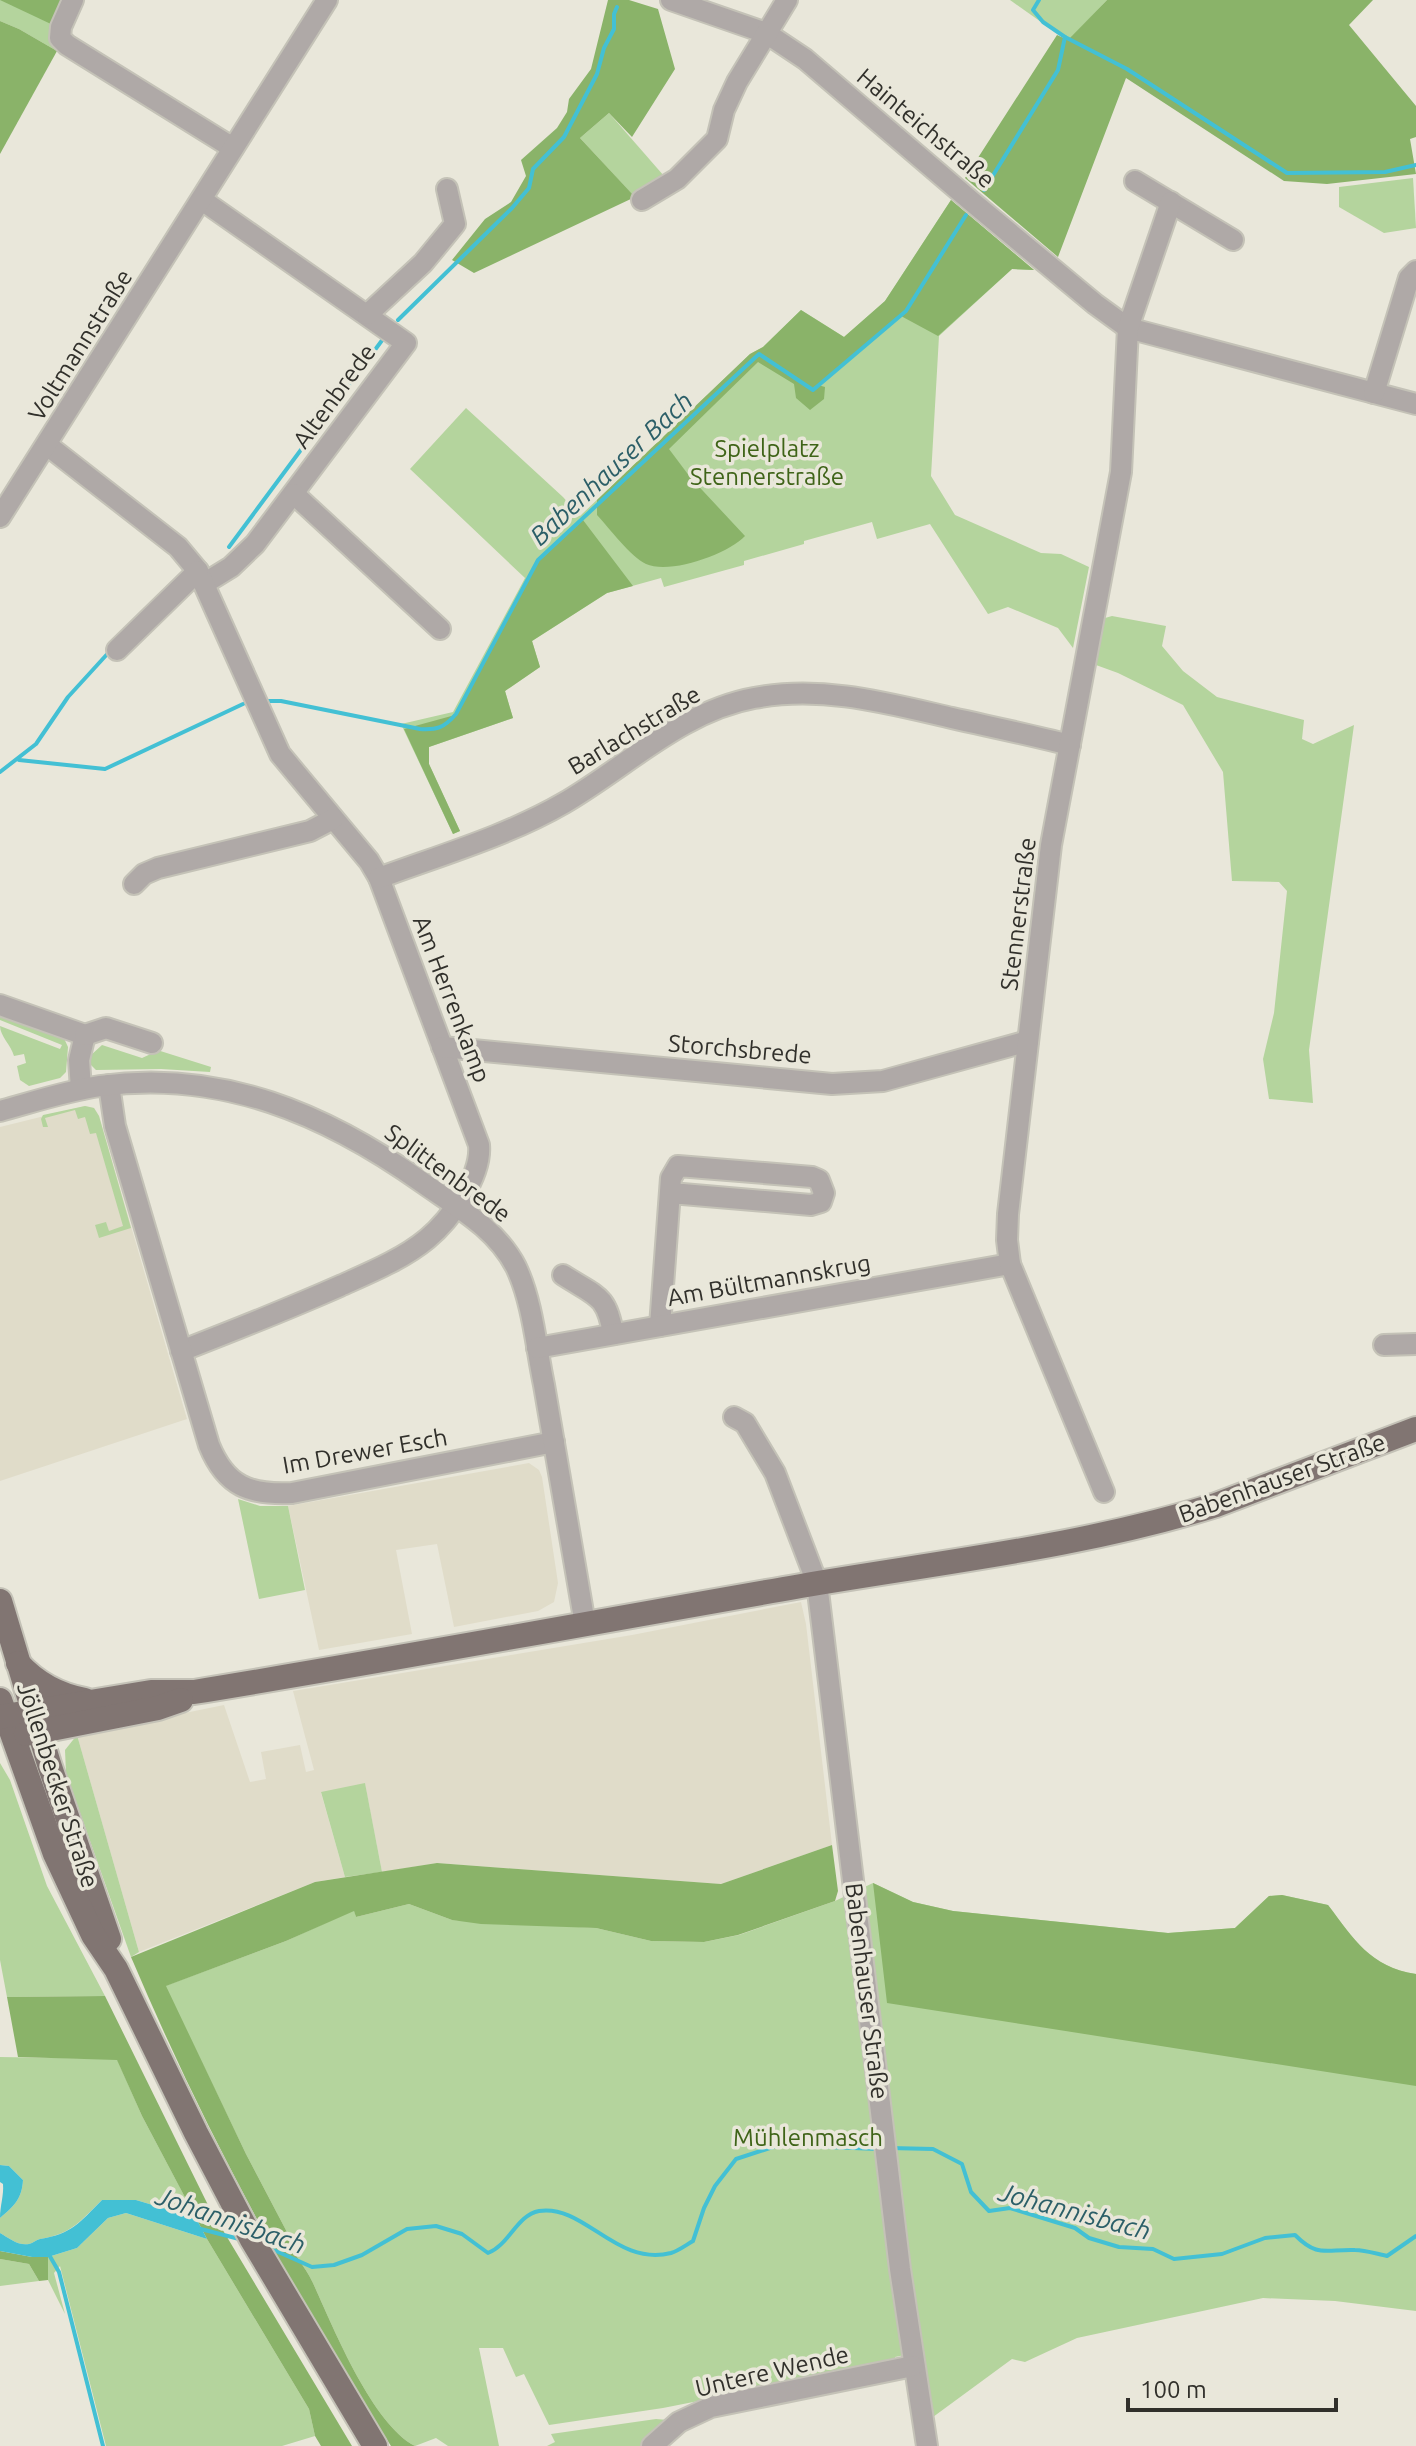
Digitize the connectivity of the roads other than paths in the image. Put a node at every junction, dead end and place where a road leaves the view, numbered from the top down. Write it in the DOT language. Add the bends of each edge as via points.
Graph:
graph roads {
  1 [pos="73,0"];
  2 [pos="327,0"];
  3 [pos="671,0"];
  4 [pos="787,0"];
  5 [pos="766,33"];
  6 [pos="233,148"];
  7 [pos="1135,181"];
  8 [pos="447,189"];
  9 [pos="202,200"];
  10 [pos="642,200"];
  11 [pos="1171,202"];
  12 [pos="1233,240"];
  13 [pos="1416,271"];
  14 [pos="368,314"];
  15 [pos="1128,328"];
  16 [pos="1374,393"];
  17 [pos="1416,404"];
  18 [pos="47,445"];
  19 [pos="294,494"];
  20 [pos="0,517"];
  21 [pos="202,577"];
  22 [pos="440,629"];
  23 [pos="117,650"];
  24 [pos="1070,745"];
  25 [pos="333,819"];
  26 [pos="379,878"];
  27 [pos="134,884"];
  28 [pos="0,1005"];
  29 [pos="85,1035"];
  30 [pos="1028,1041"];
  31 [pos="152,1043"];
  32 [pos="442,1047"];
  33 [pos="109,1085"];
  34 [pos="81,1089"];
  35 [pos="0,1111"];
  36 [pos="671,1193"];
  37 [pos="455,1205"];
  38 [pos="1010,1264"];
  39 [pos="563,1275"];
  40 [pos="660,1326"];
  41 [pos="613,1334"];
  42 [pos="1416,1344"];
  43 [pos="1384,1345"];
  44 [pos="537,1348"];
  45 [pos="181,1351"];
  46 [pos="734,1417"];
  47 [pos="1416,1429"];
  48 [pos="554,1442"];
  49 [pos="1104,1492"];
  50 [pos="817,1583"];
  51 [pos="0,1601"];
  52 [pos="585,1624"];
  53 [pos="18,1663"];
  54 [pos="194,1692"];
  55 [pos="91,1701"];
  56 [pos="3,1722"];
  57 [pos="36,1722"];
  58 [pos="116,1969"];
  59 [pos="913,2366"];
  60 [pos="375,2446"];
  61 [pos="652,2446"];
  62 [pos="927,2446"];
  1 -- 6 [label="street" via="61,27 60,38 67,45"];
  2 -- 6 [label="street, Voltmannstraße"];
  3 -- 5 [label="street, Hainteichstraße"];
  4 -- 5 [label="street"];
  5 -- 10 [label="street" via="730,96 717,139 677,179"];
  5 -- 15 [label="street, Hainteichstraße" via="805,59"];
  6 -- 9 [label="street, Voltmannstraße"];
  7 -- 11 [label="street"];
  8 -- 14 [label="street, Altenbrede" via="455,224 423,263"];
  9 -- 14 [label="street"];
  9 -- 18 [label="street, Voltmannstraße"];
  11 -- 12 [label="street"];
  11 -- 15 [label="street"];
  13 -- 16 [label="street" via="1409,278"];
  14 -- 19 [label="street, Altenbrede" via="406,343"];
  15 -- 16 [label="street, Hainteichstraße"];
  15 -- 24 [label="street, Stennerstraße" via="1121,472"];
  16 -- 17 [label="street, Hainteichstraße"];
  18 -- 20 [label="street, Voltmannstraße"];
  18 -- 21 [label="street, Am Herrenkamp" via="171,542"];
  19 -- 21 [label="street, Altenbrede" via="231,567"];
  19 -- 22 [label="street"];
  21 -- 23 [label="street"];
  21 -- 25 [label="street, Am Herrenkamp" via="270,737 294,775"];
  24 -- 26 [label="street, Barlachstraße" via="857,696 755,697 681,726 528,821"];
  24 -- 30 [label="street, Stennerstraße" via="1050,856"];
  25 -- 26 [label="street, Am Herrenkamp"];
  25 -- 27 [label="street" via="310,831 158,868"];
  26 -- 32 [label="street, Am Herrenkamp"];
  28 -- 29 [label="street"];
  29 -- 31 [label="street" via="106,1028"];
  29 -- 34 [label="street" via="79,1060"];
  30 -- 32 [label="street, Storchsbrede" via="883,1081 832,1084"];
  30 -- 38 [label="street, Stennerstraße" via="1008,1214"];
  32 -- 37 [label="street, Am Herrenkamp" via="480,1156 474,1177"];
  33 -- 34 [label="street, Splittenbrede"];
  33 -- 37 [label="street, Splittenbrede" via="191,1085 235,1092 312,1116 371,1148"];
  33 -- 45 [label="street, Im Drewer Esch" via="115,1126"];
  34 -- 35 [label="street, Splittenbrede"];
  36 -- 36 [label="street" via="811,1205 821,1202 824,1193 812,1177 685,1164 673,1170"];
  36 -- 40 [label="street"];
  37 -- 44 [label="street, Splittenbrede" via="508,1254 524,1287"];
  37 -- 45 [label="street" via="426,1240 370,1272"];
  38 -- 40 [label="street, Am Bültmannskrug"];
  38 -- 49 [label="street, Stennerstraße"];
  39 -- 41 [label="street" via="605,1303"];
  40 -- 41 [label="street, Am Bültmannskrug"];
  41 -- 44 [label="street, Am Bültmannskrug"];
  42 -- 43 [label="street"];
  44 -- 48 [label="street, Splittenbrede"];
  45 -- 48 [label="street, Im Drewer Esch" via="216,1462 236,1483 255,1491 292,1493"];
  46 -- 50 [label="street, Babenhauser Straße" via="745,1423 775,1473"];
  47 -- 50 [label="main road, Babenhauser Straße" via="1184,1515 1033,1550"];
  48 -- 52 [label="street, Splittenbrede"];
  50 -- 52 [label="main road"];
  50 -- 59 [label="street, Babenhauser Straße"];
  51 -- 53 [label="main road, Jöllenbecker Straße"];
  52 -- 54 [label="main road"];
  53 -- 55 [label="main road" via="51,1689"];
  53 -- 57 [label="main road, Jöllenbecker Straße"];
  54 -- 55 [label="main road"];
  54 -- 57 [label="main road" via="158,1708"];
  55 -- 57 [label="main road"];
  56 -- 57 [label="main road"];
  56 -- 58 [label="main road, Jöllenbecker Straße" via="64,1875"];
  57 -- 58 [label="main road, Jöllenbecker Straße"];
  58 -- 60 [label="main road, Jöllenbecker Straße" via="217,2175"];
  59 -- 61 [label="street, Untere Wende" via="711,2407 679,2422"];
  59 -- 62 [label="street, Babenhauser Straße"];
}
